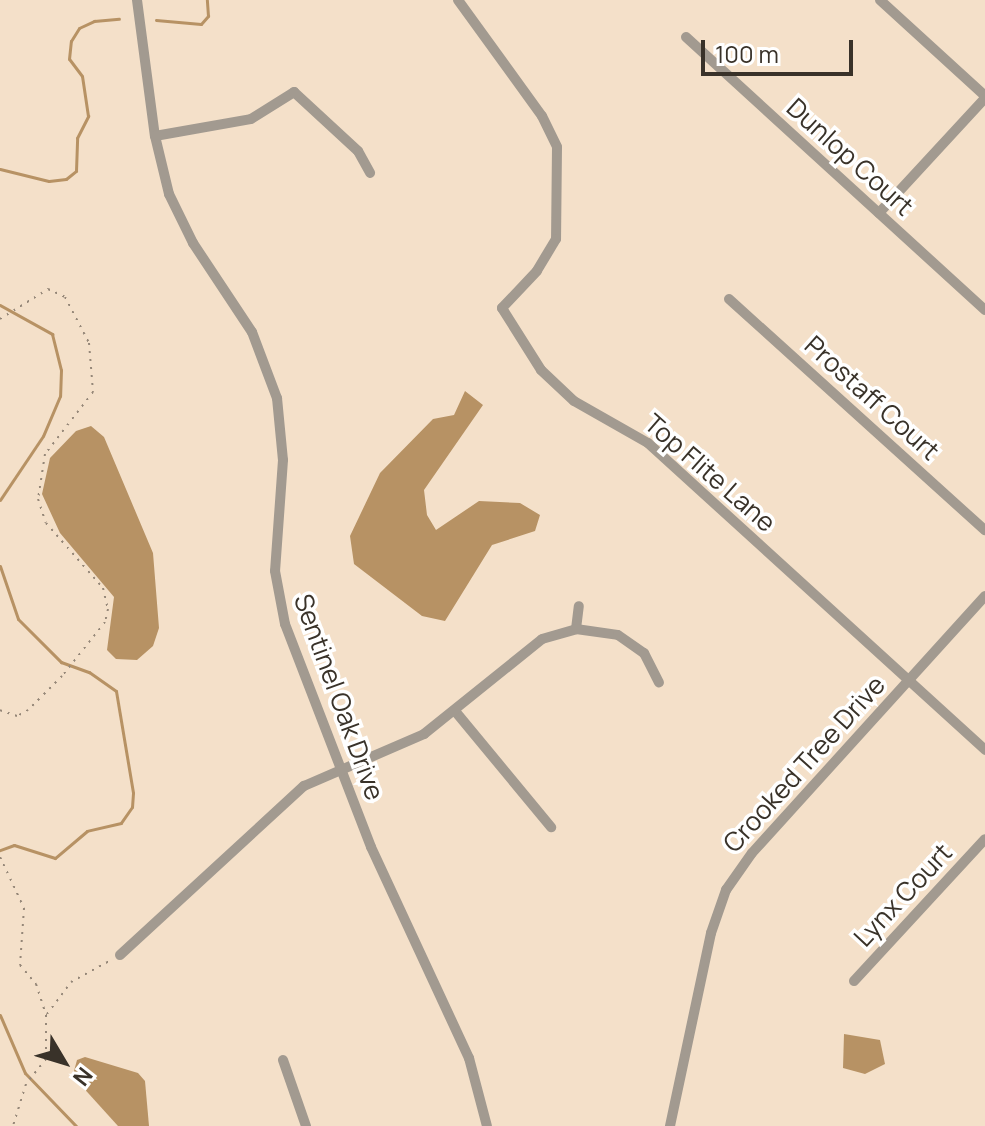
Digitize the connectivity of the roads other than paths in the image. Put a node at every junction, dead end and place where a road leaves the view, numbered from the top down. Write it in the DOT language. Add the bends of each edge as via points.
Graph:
graph roads {
  1 [pos="137,0"];
  2 [pos="458,0"];
  3 [pos="880,0"];
  4 [pos="686,37"];
  5 [pos="985,97"];
  6 [pos="155,136"];
  7 [pos="370,173"];
  8 [pos="879,213"];
  9 [pos="729,299"];
  10 [pos="985,310"];
  11 [pos="985,530"];
  12 [pos="985,596"];
  13 [pos="579,606"];
  14 [pos="576,629"];
  15 [pos="908,680"];
  16 [pos="659,682"];
  17 [pos="455,711"];
  18 [pos="985,750"];
  19 [pos="340,769"];
  20 [pos="551,827"];
  21 [pos="985,839"];
  22 [pos="120,955"];
  23 [pos="854,981"];
  24 [pos="283,1060"];
  25 [pos="306,1126"];
  26 [pos="487,1126"];
  27 [pos="670,1126"];
  1 -- 6 [label="street, Sentinel Oak Drive"];
  2 -- 15 [label="street, Top Flite Lane" via="542,116 557,147 556,239 537,271 502,308 536,363 574,401 648,443"];
  3 -- 5 [label="street"];
  4 -- 8 [label="street, Dunlop Court"];
  5 -- 8 [label="street"];
  6 -- 7 [label="street" via="251,119 294,92 358,151"];
  6 -- 19 [label="street, Sentinel Oak Drive" via="176,211 252,332 271,377 283,440 277,594"];
  8 -- 10 [label="street, Dunlop Court"];
  9 -- 11 [label="street, Prostaff Court"];
  12 -- 15 [label="street, Crooked Tree Drive"];
  13 -- 14 [label="street"];
  14 -- 16 [label="street" via="602,630 632,643 652,663"];
  14 -- 17 [label="street" via="527,649"];
  15 -- 18 [label="street, Top Flite Lane"];
  15 -- 27 [label="street, Crooked Tree Drive" via="752,853 726,890 711,933"];
  17 -- 19 [label="street" via="412,741"];
  17 -- 20 [label="street"];
  19 -- 22 [label="street" via="286,799"];
  19 -- 26 [label="street, Sentinel Oak Drive" via="474,1069"];
  21 -- 23 [label="street, Lynx Court"];
  24 -- 25 [label="street"];
}
